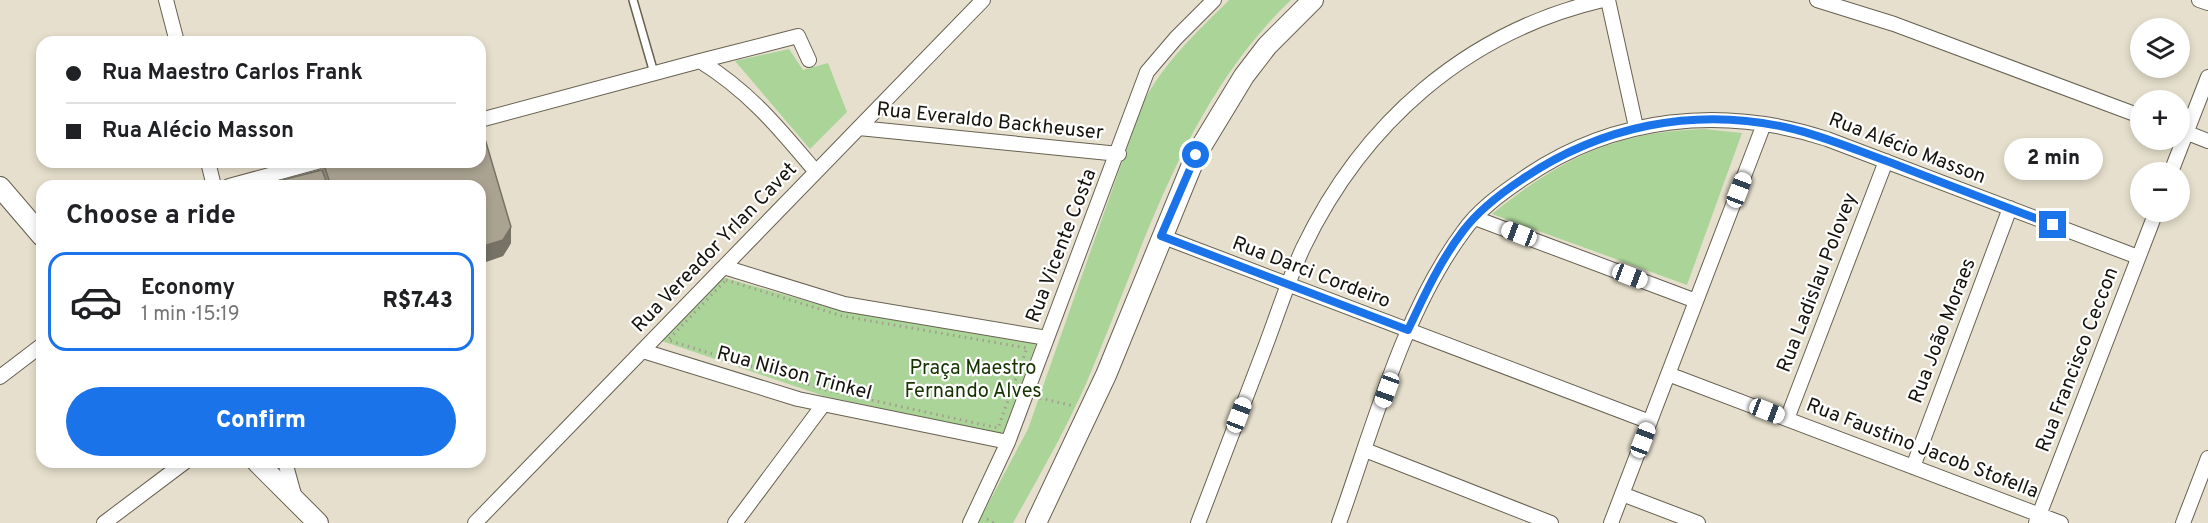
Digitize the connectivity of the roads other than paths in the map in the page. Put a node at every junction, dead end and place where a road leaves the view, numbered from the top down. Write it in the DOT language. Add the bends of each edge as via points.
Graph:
graph roads {
  1 [pos="166,0"];
  2 [pos="633,0"];
  3 [pos="983,0"];
  4 [pos="1215,0"];
  5 [pos="1313,0"];
  6 [pos="1603,0"];
  7 [pos="1608,0"];
  8 [pos="1817,0"];
  9 [pos="2199,0"];
  10 [pos="2208,3"];
  11 [pos="175,36"];
  12 [pos="809,60"];
  13 [pos="700,61"];
  14 [pos="654,73"];
  15 [pos="2208,76"];
  16 [pos="2130,112"];
  17 [pos="2190,116"];
  18 [pos="486,118"];
  19 [pos="1764,124"];
  20 [pos="1636,127"];
  21 [pos="859,128"];
  22 [pos="2190,134"];
  23 [pos="2208,141"];
  24 [pos="1119,154"];
  25 [pos="1886,161"];
  26 [pos="295,168"];
  27 [pos="816,172"];
  28 [pos="251,180"];
  29 [pos="0,187"];
  30 [pos="2010,208"];
  31 [pos="1475,218"];
  32 [pos="2152,222"];
  33 [pos="36,229"];
  34 [pos="1161,236"];
  35 [pos="2138,257"];
  36 [pos="724,267"];
  37 [pos="1288,285"];
  38 [pos="1696,302"];
  39 [pos="1408,330"];
  40 [pos="1047,338"];
  41 [pos="36,350"];
  42 [pos="643,351"];
  43 [pos="1668,374"];
  44 [pos="0,377"];
  45 [pos="823,405"];
  46 [pos="1787,419"];
  47 [pos="1650,422"];
  48 [pos="1008,442"];
  49 [pos="1365,450"];
  50 [pos="2208,458"];
  51 [pos="1913,467"];
  52 [pos="177,468"];
  53 [pos="263,468"];
  54 [pos="287,468"];
  55 [pos="1056,477"];
  56 [pos="1622,494"];
  57 [pos="296,501"];
  58 [pos="2037,519"];
  59 [pos="104,523"];
  60 [pos="318,523"];
  61 [pos="475,523"];
  62 [pos="735,523"];
  63 [pos="970,523"];
  64 [pos="1025,523"];
  65 [pos="1036,523"];
  66 [pos="1197,523"];
  67 [pos="1339,523"];
  68 [pos="1551,523"];
  69 [pos="1611,523"];
  70 [pos="1698,523"];
  71 [pos="2061,523"];
  72 [pos="2183,523"];
  1 -- 11 [label="street"];
  2 -- 14 [label="lane"];
  3 -- 21 [label="street, Rua Vereador Yrlan Cavet"];
  4 -- 24 [label="street, Rua Vicente Costa" via="1147,72"];
  5 -- 34 [label="main road" via="1267,46 1227,101 1196,155"];
  6 -- 37 [label="street" via="1538,20 1506,36 1409,100 1384,125 1338,188 1303,249"];
  7 -- 20 [label="street"];
  8 -- 16 [label="street" via="1894,24"];
  9 -- 10 [label="street"];
  12 -- 13 [label="street" via="798,36"];
  13 -- 14 [label="street"];
  13 -- 27 [label="street" via="750,97"];
  14 -- 18 [label="street"];
  15 -- 17 [label="street"];
  19 -- 20 [label="street, Rua Alécio Masson" via="1691,120"];
  19 -- 25 [label="street, Rua Alécio Masson" via="1806,132"];
  19 -- 38 [label="street"];
  20 -- 31 [label="street, Rua Alécio Masson" via="1604,136 1556,158 1512,186"];
  21 -- 24 [label="street, Rua Everaldo Backheuser"];
  21 -- 27 [label="street, Rua Vereador Yrlan Cavet"];
  22 -- 23 [label="street"];
  24 -- 40 [label="street, Rua Vicente Costa"];
  25 -- 30 [label="street, Rua Alécio Masson"];
  25 -- 46 [label="street, Rua Ladislau Polovey"];
  26 -- 28 [label="street"];
  27 -- 36 [label="street, Rua Vereador Yrlan Cavet"];
  29 -- 33 [label="main road"];
  30 -- 35 [label="street, Rua Alécio Masson"];
  30 -- 51 [label="street, Rua João Moraes"];
  31 -- 38 [label="street"];
  31 -- 39 [label="street, Rua Alécio Masson" via="1442,264"];
  32 -- 35 [label="street, Rua Francisco Ceccon"];
  34 -- 37 [label="street, Rua Darci Cordeiro"];
  34 -- 55 [label="main road" via="1090,410"];
  35 -- 58 [label="street, Rua Francisco Ceccon"];
  36 -- 40 [label="street" via="853,306"];
  36 -- 42 [label="street, Rua Vereador Yrlan Cavet"];
  37 -- 39 [label="street, Rua Darci Cordeiro"];
  37 -- 66 [label="street"];
  38 -- 43 [label="street"];
  39 -- 47 [label="street, Rua Darci Cordeiro"];
  39 -- 49 [label="street, Rua Alécio Masson"];
  40 -- 48 [label="street, Rua Vicente Costa"];
  41 -- 44 [label="street"];
  42 -- 45 [label="street, Rua Nilson Trinkel"];
  42 -- 61 [label="street, Rua Vereador Yrlan Cavet"];
  43 -- 46 [label="street, Rua Faustino Jacob Stofella"];
  43 -- 47 [label="street"];
  45 -- 48 [label="street, Rua Nilson Trinkel"];
  45 -- 62 [label="street"];
  46 -- 51 [label="street, Rua Faustino Jacob Stofella"];
  47 -- 56 [label="street"];
  48 -- 63 [label="street, Rua Vicente Costa"];
  49 -- 67 [label="street, Rua Alécio Masson"];
  49 -- 68 [label="street"];
  50 -- 72 [label="street"];
  51 -- 58 [label="street, Rua Faustino Jacob Stofella"];
  52 -- 59 [label="street"];
  53 -- 57 [label="main road"];
  54 -- 57 [label="street"];
  55 -- 64 [label="main road"];
  55 -- 65 [label="main road"];
  56 -- 69 [label="street"];
  56 -- 70 [label="street"];
  57 -- 60 [label="main road"];
  58 -- 71 [label="street, Rua Faustino Jacob Stofella"];
}
